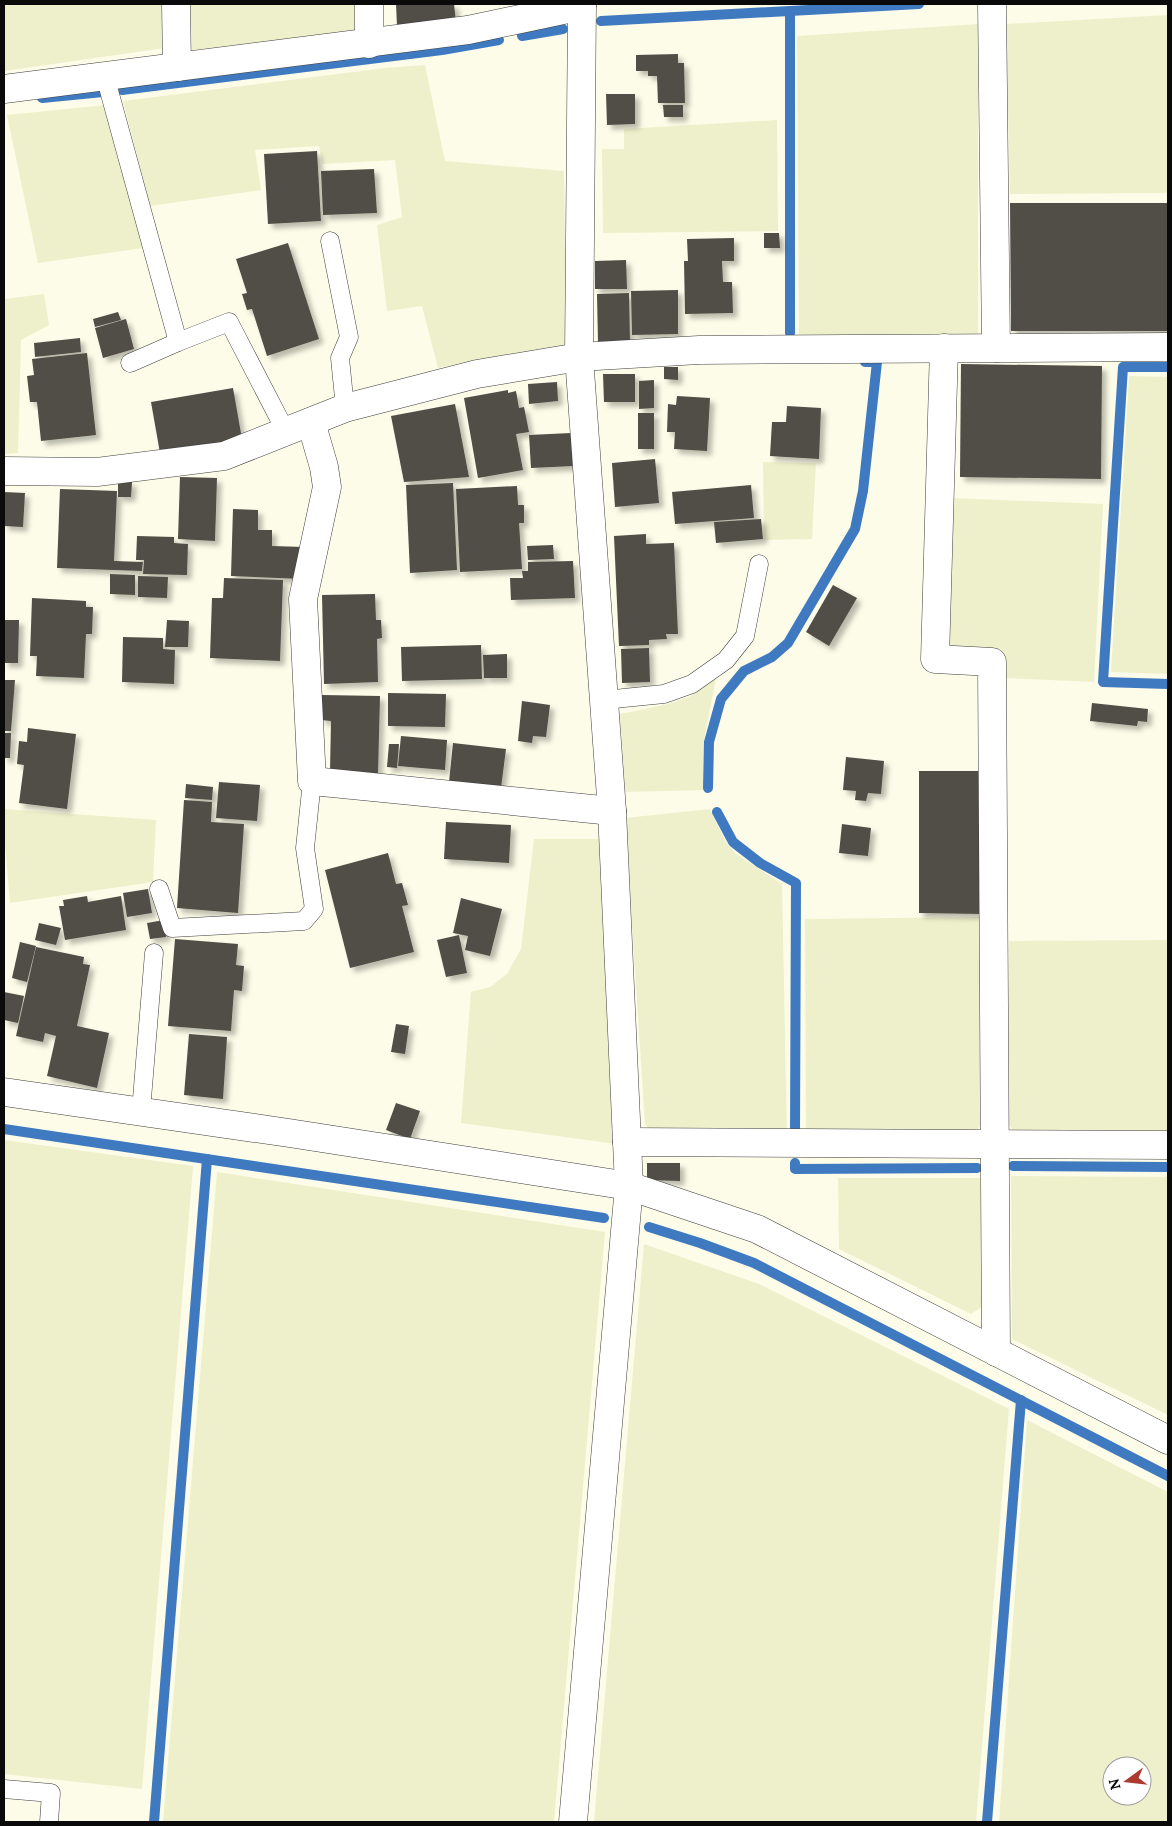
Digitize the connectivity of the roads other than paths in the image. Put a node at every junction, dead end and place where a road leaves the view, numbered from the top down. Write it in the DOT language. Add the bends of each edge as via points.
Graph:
graph roads {
  1 [pos="176,4"];
  2 [pos="369,4"];
  3 [pos="582,5"];
  4 [pos="992,10"];
  5 [pos="369,44"];
  6 [pos="177,67"];
  7 [pos="105,76"];
  8 [pos="4,89"];
  9 [pos="330,241"];
  10 [pos="178,342"];
  11 [pos="1168,347"];
  12 [pos="944,348"];
  13 [pos="996,348"];
  14 [pos="579,358"];
  15 [pos="130,363"];
  16 [pos="345,408"];
  17 [pos="311,422"];
  18 [pos="286,432"];
  19 [pos="4,470"];
  20 [pos="759,564"];
  21 [pos="604,700"];
  22 [pos="312,781"];
  23 [pos="612,812"];
  24 [pos="159,889"];
  25 [pos="154,953"];
  26 [pos="4,1092"];
  27 [pos="140,1111"];
  28 [pos="627,1142"];
  29 [pos="994,1144"];
  30 [pos="1168,1145"];
  31 [pos="629,1186"];
  32 [pos="996,1352"];
  33 [pos="1168,1440"];
  34 [pos="4,1789"];
  35 [pos="49,1822"];
  36 [pos="573,1822"];
  1 -- 6 [label="street"];
  2 -- 5 [label="street"];
  3 -- 5 [label="street" via="468,30"];
  3 -- 14 [label="street"];
  4 -- 13 [label="street"];
  5 -- 6 [label="street"];
  6 -- 7 [label="street"];
  7 -- 8 [label="street"];
  7 -- 10 [label="lane"];
  9 -- 16 [label="lane" via="349,336 340,358"];
  10 -- 15 [label="lane"];
  10 -- 18 [label="lane" via="229,322"];
  11 -- 13 [label="street"];
  12 -- 13 [label="street"];
  12 -- 14 [label="street" via="699,350"];
  12 -- 29 [label="street" via="935,659 992,662"];
  14 -- 16 [label="street" via="477,374"];
  14 -- 21 [label="street"];
  16 -- 17 [label="street"];
  17 -- 18 [label="street"];
  17 -- 22 [label="street" via="327,487 303,599"];
  18 -- 19 [label="street" via="224,456 96,472"];
  20 -- 21 [label="lane" via="745,636 726,660 692,684 664,694"];
  21 -- 23 [label="street"];
  22 -- 23 [label="street"];
  22 -- 24 [label="lane" via="305,848 314,909 304,921 172,928"];
  23 -- 28 [label="street"];
  25 -- 27 [label="lane"];
  26 -- 27 [label="street"];
  27 -- 31 [label="street"];
  28 -- 29 [label="street"];
  28 -- 31 [label="street"];
  29 -- 30 [label="street"];
  29 -- 32 [label="street"];
  31 -- 32 [label="street" via="757,1229"];
  31 -- 36 [label="street"];
  32 -- 33 [label="street"];
  34 -- 35 [label="lane" via="51,1793"];
}
